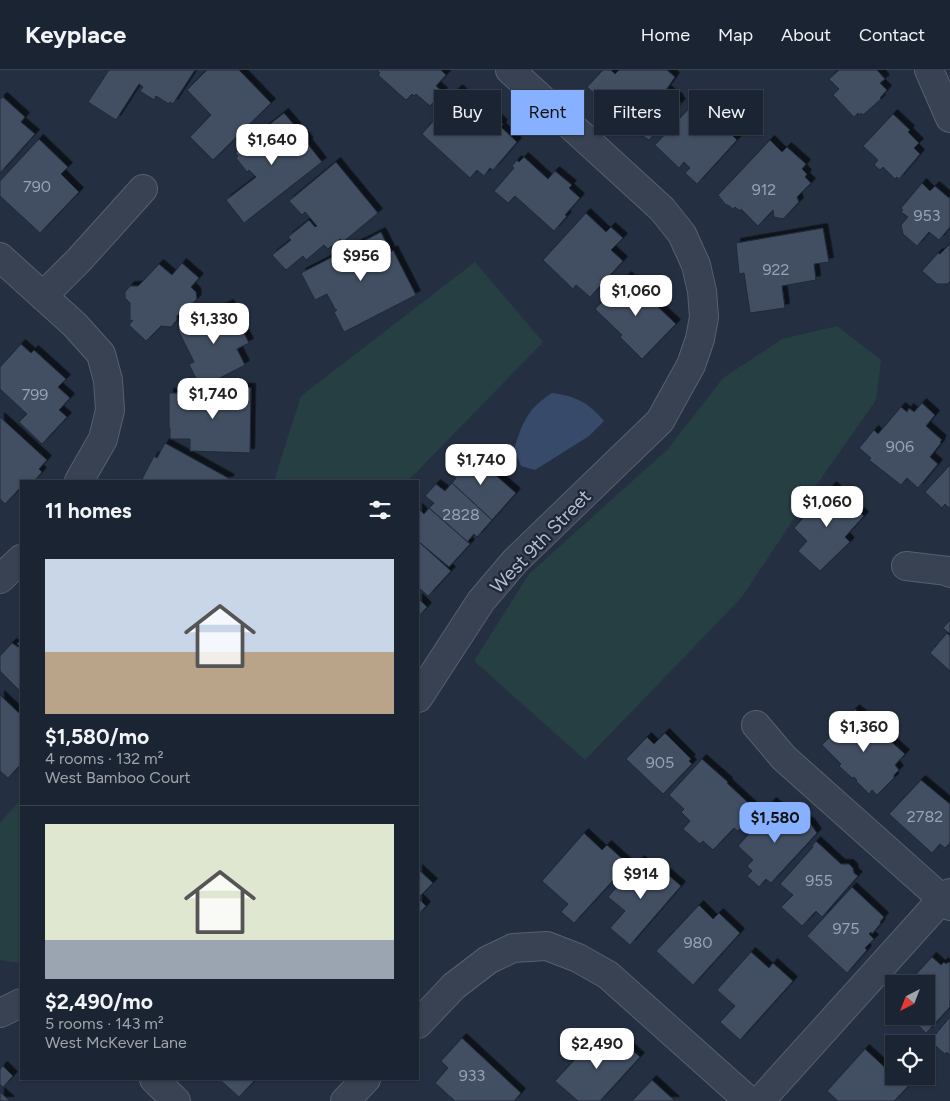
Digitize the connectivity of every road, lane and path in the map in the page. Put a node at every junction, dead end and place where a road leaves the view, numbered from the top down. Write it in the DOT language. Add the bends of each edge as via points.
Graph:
graph roads {
  1 [pos="510,70"];
  2 [pos="929,70"];
  3 [pos="950,118"];
  4 [pos="143,189"];
  5 [pos="0,257"];
  6 [pos="43,296"];
  7 [pos="80,480"];
  8 [pos="20,560"];
  9 [pos="906,566"];
  10 [pos="950,574"];
  11 [pos="0,579"];
  12 [pos="419,696"];
  13 [pos="756,725"];
  14 [pos="947,899"];
  15 [pos="20,1003"];
  16 [pos="0,1013"];
  17 [pos="419,1023"];
  18 [pos="155,1080"];
  19 [pos="365,1080"];
  20 [pos="176,1101"];
  21 [pos="345,1101"];
  22 [pos="749,1101"];
  23 [pos="760,1101"];
  1 -- 12 [label="street, West 9th Street" via="662,209 682,234 696,265 704,317 691,365 660,421 515,561 481,602"];
  2 -- 3 [label="street"];
  4 -- 6 [label="street"];
  5 -- 6 [label="street"];
  6 -- 7 [label="street" via="101,354 108,380 110,410 103,439"];
  8 -- 11 [label="street"];
  9 -- 10 [label="street"];
  13 -- 14 [label="street" via="784,758"];
  14 -- 23 [label="street"];
  15 -- 16 [label="street"];
  17 -- 22 [label="street" via="454,986 488,960 513,948 547,946 608,975"];
  18 -- 20 [label="street"];
  19 -- 21 [label="street"];
}
